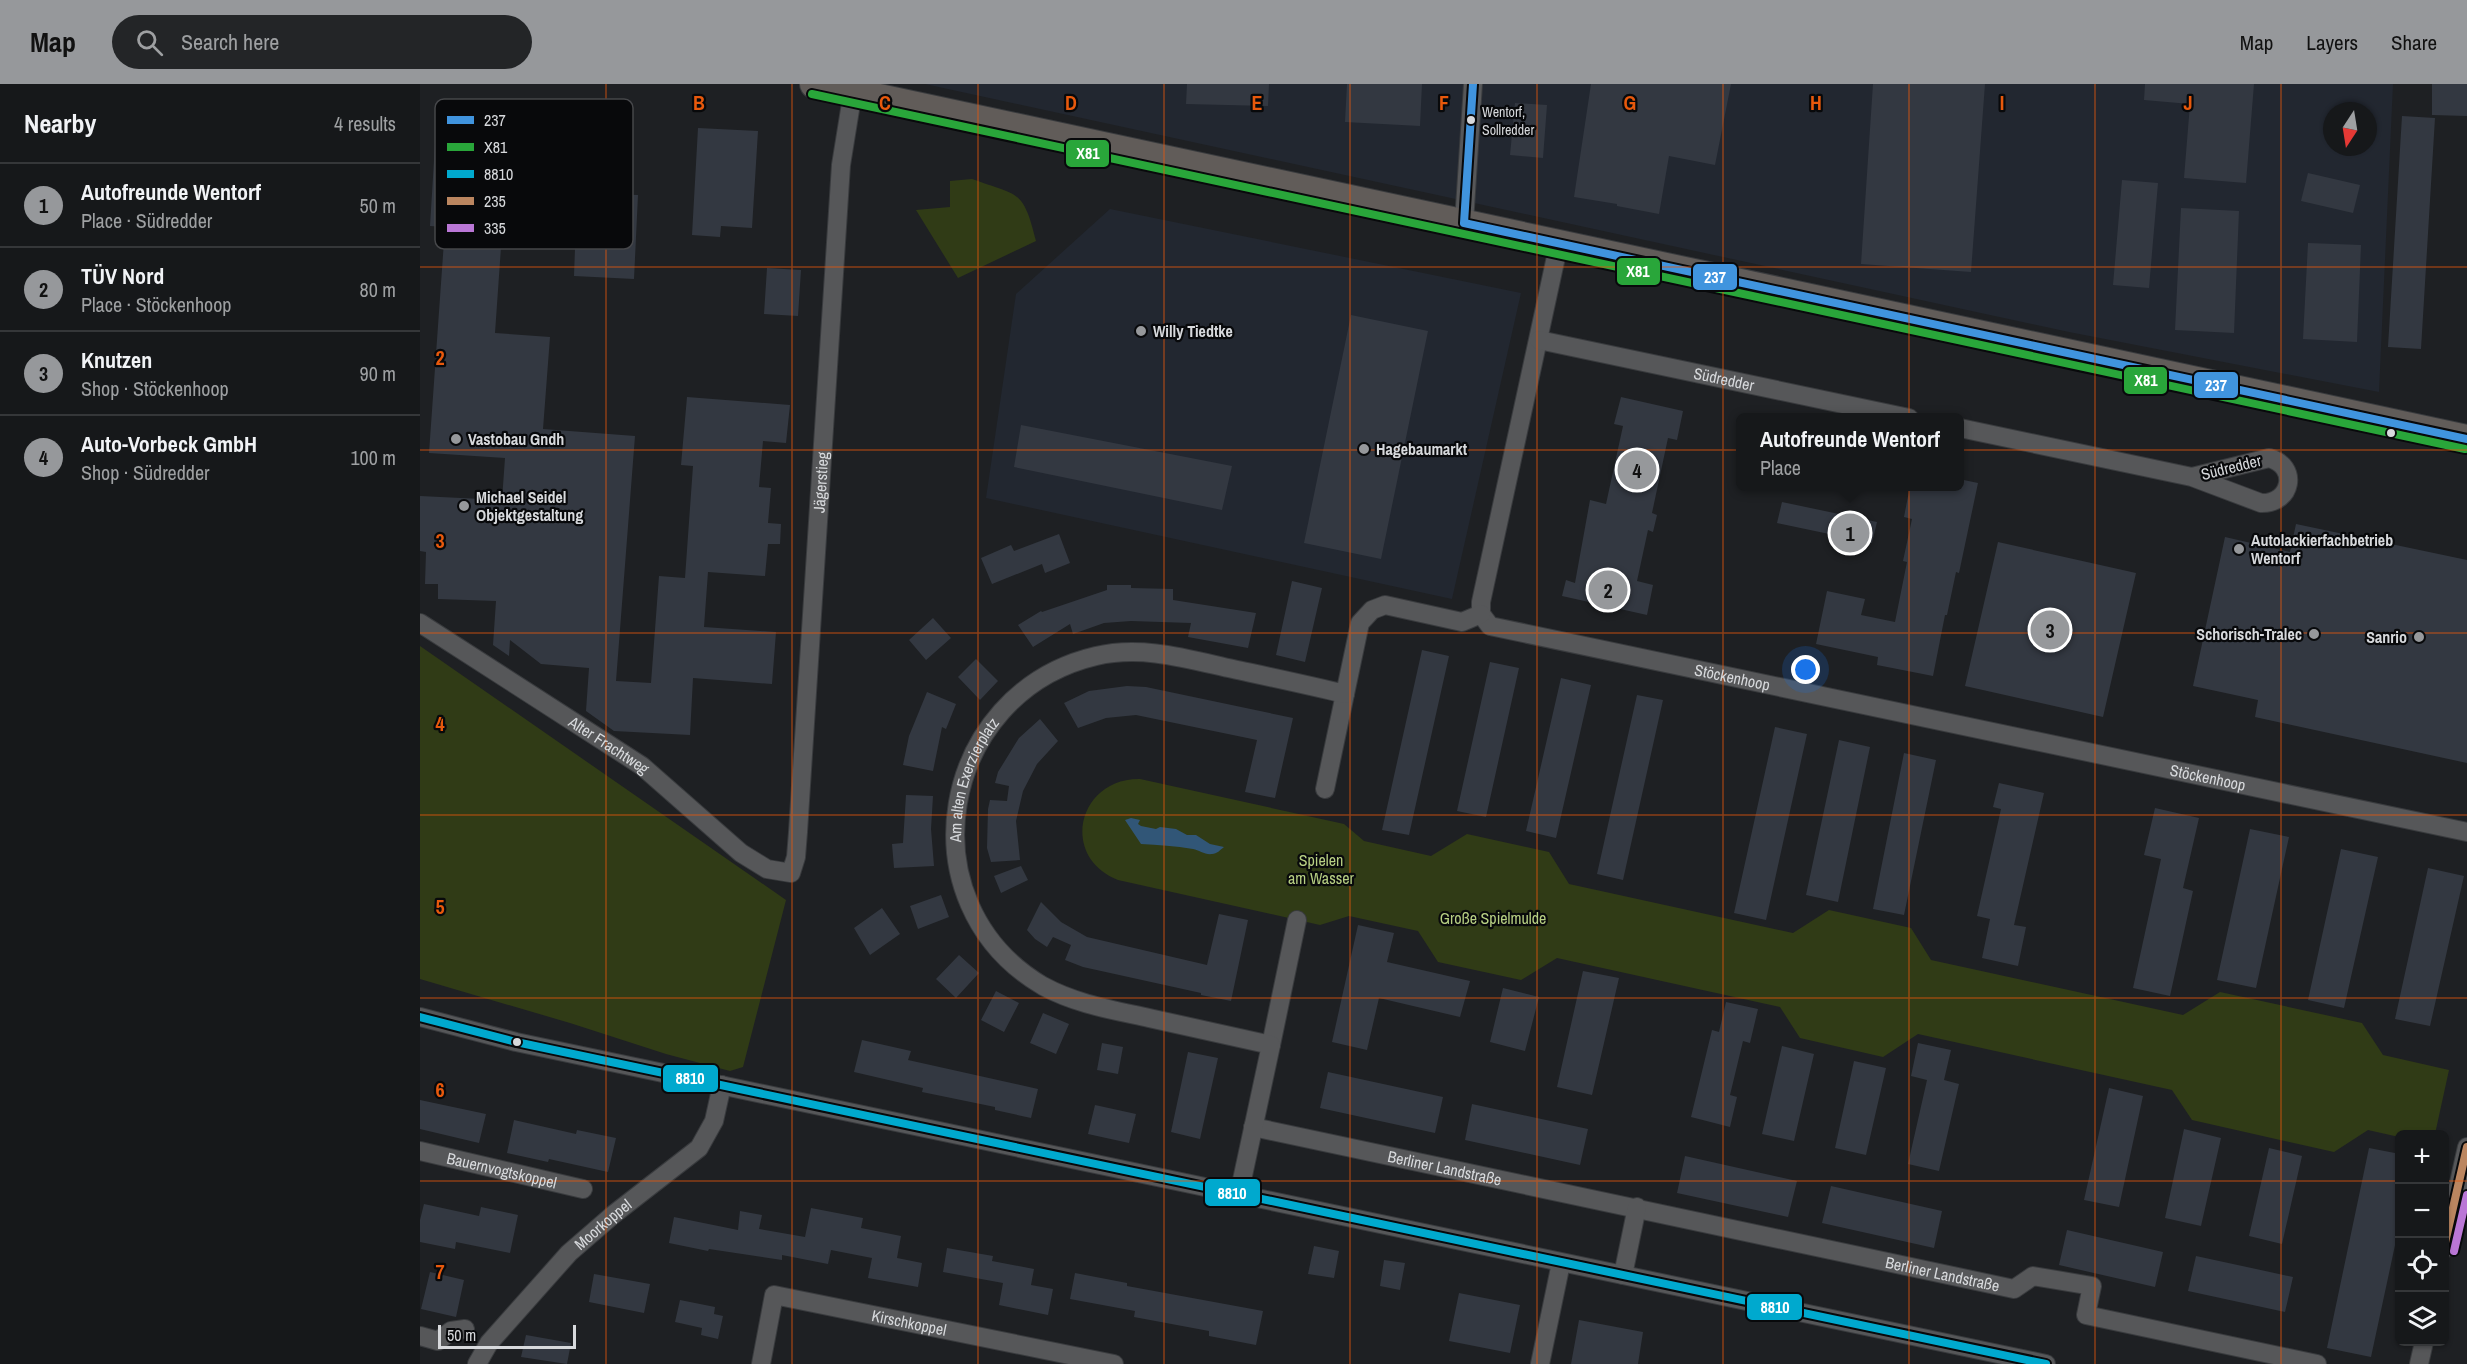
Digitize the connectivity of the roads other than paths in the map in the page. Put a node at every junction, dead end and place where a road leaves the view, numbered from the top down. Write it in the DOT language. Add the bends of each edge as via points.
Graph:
graph roads {
  1 [pos="814,84"];
  2 [pos="1473,84"];
  3 [pos="853,91"];
  4 [pos="1464,223"];
  5 [pos="1559,243"];
  6 [pos="1539,340"];
  7 [pos="1891,413"];
  8 [pos="1964,429"];
  9 [pos="2467,439"];
  10 [pos="2192,477"];
  11 [pos="1481,614"];
  12 [pos="420,623"];
  13 [pos="1346,694"];
  14 [pos="1325,789"];
  15 [pos="2467,832"];
  16 [pos="791,873"];
  17 [pos="1297,920"];
  18 [pos="420,1017"];
  19 [pos="1271,1045"];
  20 [pos="722,1085"];
  21 [pos="1253,1127"];
  22 [pos="2467,1147"];
  23 [pos="420,1151"];
  24 [pos="583,1189"];
  25 [pos="1239,1194"];
  26 [pos="1637,1207"];
  27 [pos="2447,1238"];
  28 [pos="1561,1263"];
  29 [pos="1623,1275"];
  30 [pos="465,1329"];
  31 [pos="420,1336"];
  32 [pos="2423,1346"];
  33 [pos="477,1364"];
  34 [pos="761,1364"];
  35 [pos="1114,1364"];
  36 [pos="1540,1364"];
  37 [pos="2046,1364"];
  38 [pos="2317,1364"];
  39 [pos="2420,1364"];
  1 -- 3 [label="main road"];
  2 -- 4 [label="street"];
  3 -- 4 [label="main road"];
  3 -- 16 [label="street, Jägerstieg" via="841,165 798,832"];
  4 -- 5 [label="main road"];
  5 -- 6 [label="street"];
  5 -- 9 [label="main road"];
  6 -- 7 [label="street, Südredder"];
  6 -- 11 [label="street"];
  8 -- 10 [label="street, Südredder"];
  11 -- 13 [label="street" via="1462,622 1385,605 1372,610 1360,623"];
  11 -- 15 [label="street, Stöckenhoop" via="1490,626"];
  12 -- 16 [label="street, Alter Frachtweg" via="642,766 741,853 767,869"];
  13 -- 14 [label="street"];
  13 -- 19 [label="street, Am alten Exerzierplatz" via="1154,653 1098,655 1045,675 1001,710 970,757 959,792 955,848 970,903 1000,950 1028,975 1078,1001"];
  17 -- 19 [label="street"];
  18 -- 20 [label="street" via="516,1042"];
  19 -- 21 [label="street"];
  20 -- 25 [label="street"];
  20 -- 33 [label="street, Moorkoppel" via="714,1120 699,1148 569,1253 489,1343"];
  21 -- 25 [label="street"];
  21 -- 26 [label="street, Berliner Landstraße"];
  22 -- 27 [label="street"];
  23 -- 24 [label="street, Bauernvogtskoppel"];
  25 -- 28 [label="street"];
  26 -- 29 [label="street"];
  26 -- 38 [label="street, Berliner Landstraße" via="2014,1289 2033,1276 2092,1286 2086,1315"];
  28 -- 29 [label="street"];
  28 -- 36 [label="street"];
  29 -- 37 [label="street"];
  30 -- 31 [label="street" via="452,1331 438,1341"];
  32 -- 39 [label="street"];
  34 -- 35 [label="street, Kirschkoppel" via="774,1295"];
}
